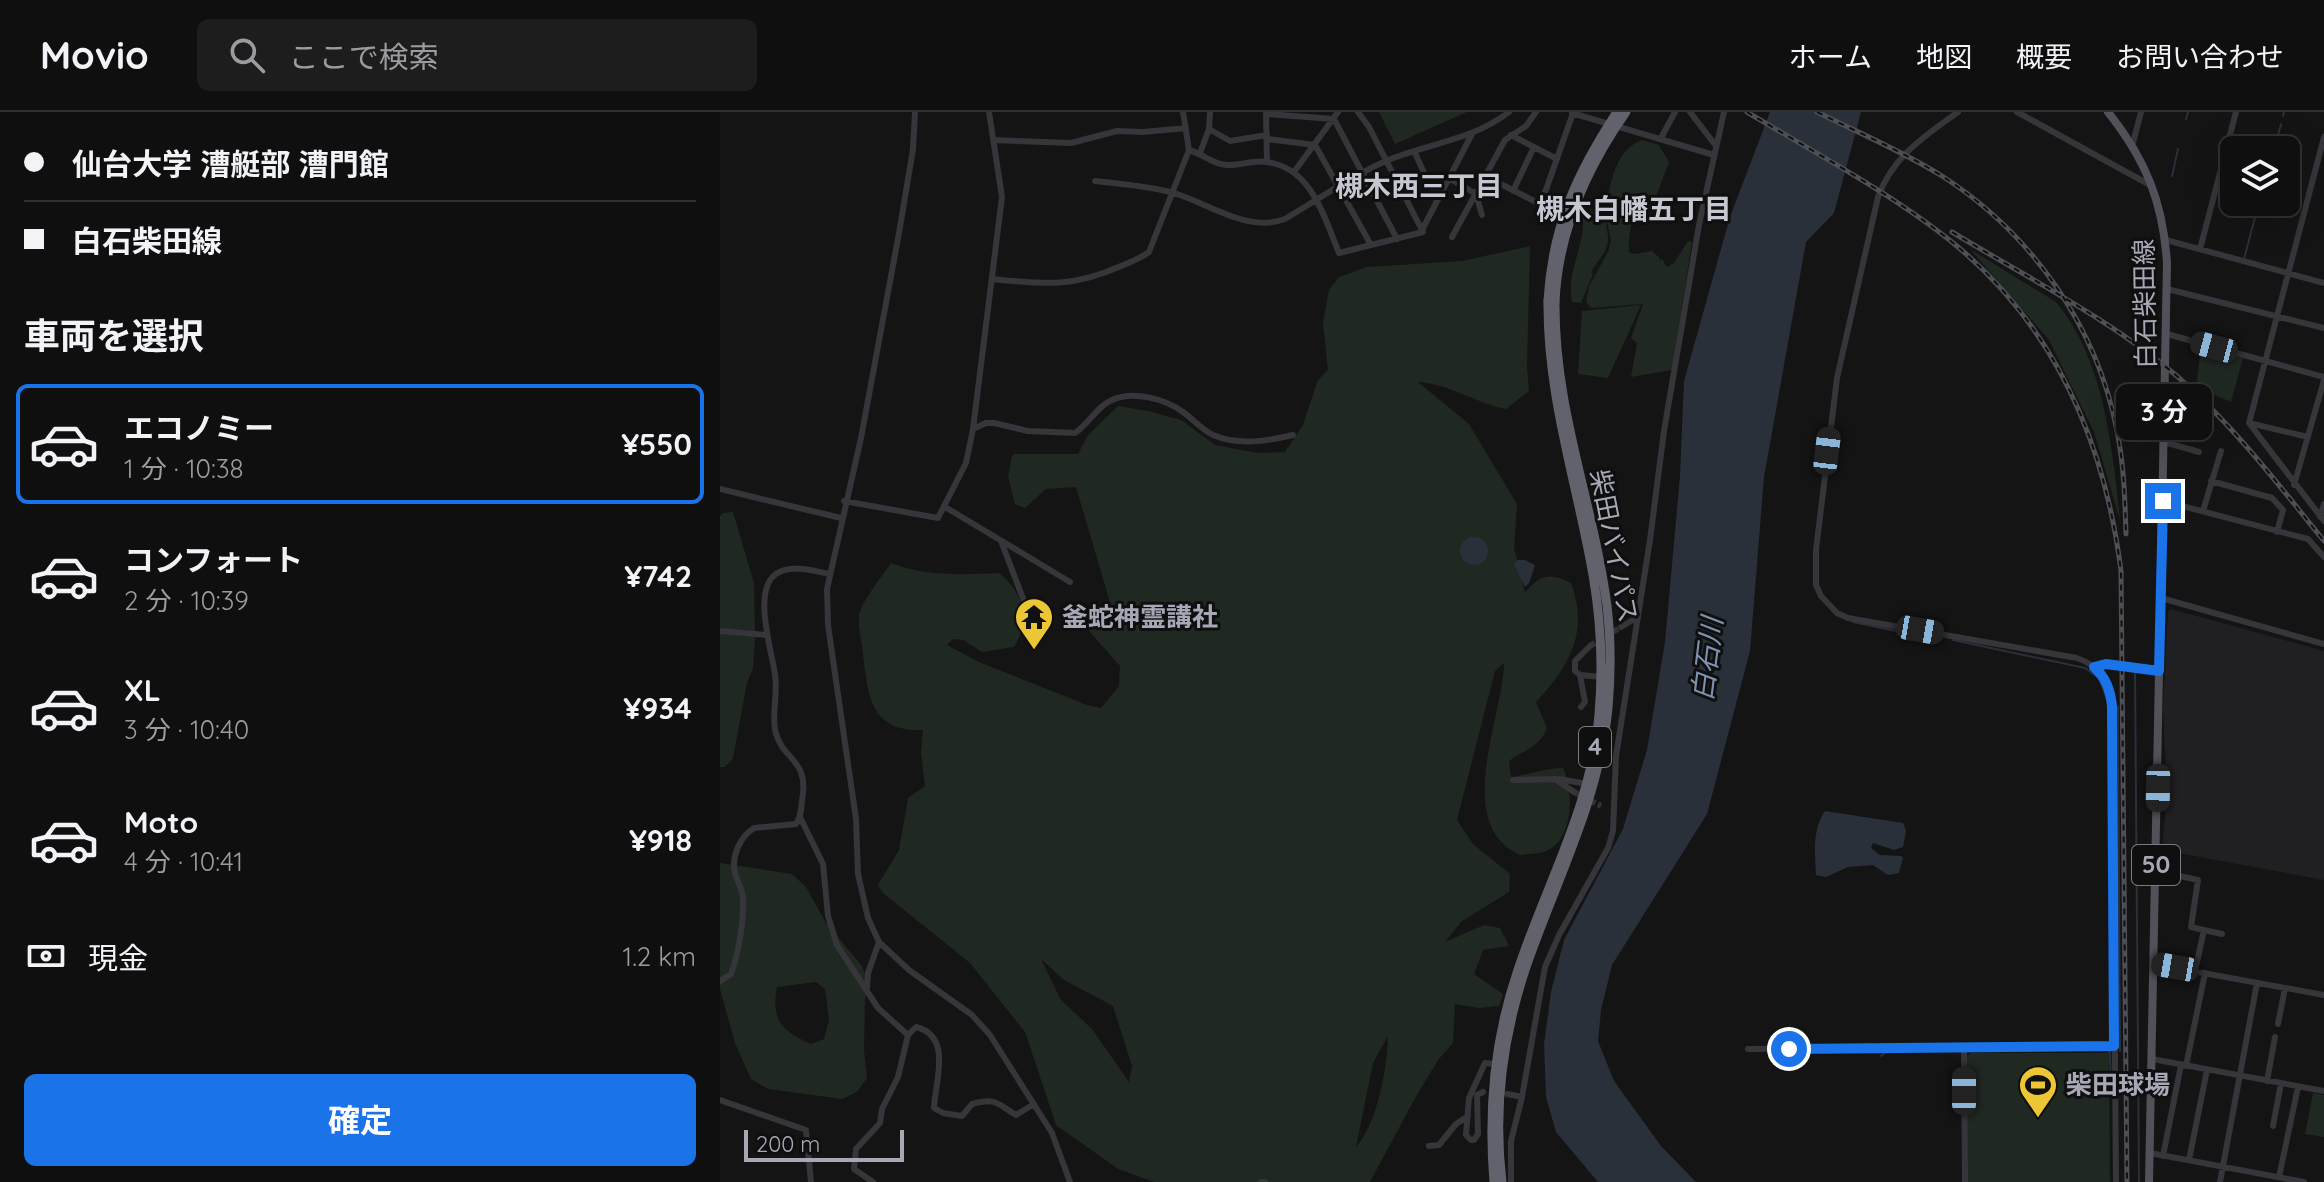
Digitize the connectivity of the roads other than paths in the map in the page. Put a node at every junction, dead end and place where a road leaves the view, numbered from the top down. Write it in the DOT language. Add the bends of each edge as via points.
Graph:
graph roads {
  1 [pos="915,112"];
  2 [pos="989,112"];
  3 [pos="1183,112"];
  4 [pos="1210,112"];
  5 [pos="1358,112"];
  6 [pos="1509,112"];
  7 [pos="1536,112"];
  8 [pos="1570,112"];
  9 [pos="1600,112"];
  10 [pos="1617,112"];
  11 [pos="1626,112"];
  12 [pos="1675,112"];
  13 [pos="1690,112"];
  14 [pos="1724,112"];
  15 [pos="1958,112"];
  16 [pos="2017,112"];
  17 [pos="2108,112"];
  18 [pos="2141,112"];
  19 [pos="2236,112"];
  20 [pos="1266,113"];
  21 [pos="1336,115"];
  22 [pos="1597,121"];
  23 [pos="1186,128"];
  24 [pos="1209,129"];
  25 [pos="1472,134"];
  26 [pos="1510,135"];
  27 [pos="1267,137"];
  28 [pos="2324,137"];
  29 [pos="1661,138"];
  30 [pos="993,140"];
  31 [pos="2133,143"];
  32 [pos="1315,145"];
  33 [pos="1716,146"];
  34 [pos="1533,149"];
  35 [pos="1189,150"];
  36 [pos="1414,151"];
  37 [pos="1200,153"];
  38 [pos="1714,155"];
  39 [pos="1557,159"];
  40 [pos="1386,161"];
  41 [pos="1267,162"];
  42 [pos="1294,172"];
  43 [pos="1363,174"];
  44 [pos="1485,176"];
  45 [pos="1449,178"];
  46 [pos="1095,181"];
  47 [pos="1338,187"];
  48 [pos="2154,187"];
  49 [pos="1513,191"];
  50 [pos="1173,193"];
  51 [pos="1476,194"];
  52 [pos="1317,200"];
  53 [pos="1437,201"];
  54 [pos="1482,215"];
  55 [pos="1422,230"];
  56 [pos="1452,237"];
  57 [pos="1397,239"];
  58 [pos="2166,240"];
  59 [pos="1371,245"];
  60 [pos="2200,249"];
  61 [pos="2289,274"];
  62 [pos="992,279"];
  63 [pos="2324,283"];
  64 [pos="2167,289"];
  65 [pos="1551,302"];
  66 [pos="2278,317"];
  67 [pos="2324,328"];
  68 [pos="2167,334"];
  69 [pos="2266,360"];
  70 [pos="2324,379"];
  71 [pos="2249,423"];
  72 [pos="973,429"];
  73 [pos="1293,435"];
  74 [pos="2308,437"];
  75 [pos="2164,442"];
  76 [pos="2221,451"];
  77 [pos="2199,452"];
  78 [pos="2211,481"];
  79 [pos="2294,485"];
  80 [pos="720,489"];
  81 [pos="844,501"];
  82 [pos="2163,501"];
  83 [pos="2324,504"];
  84 [pos="945,507"];
  85 [pos="2203,511"];
  86 [pos="841,518"];
  87 [pos="2322,519"];
  88 [pos="2277,532"];
  89 [pos="1001,541"];
  90 [pos="2324,557"];
  91 [pos="830,574"];
  92 [pos="1070,582"];
  93 [pos="2161,598"];
  94 [pos="1638,617"];
  95 [pos="1621,627"];
  96 [pos="720,631"];
  97 [pos="766,635"];
  98 [pos="1039,640"];
  99 [pos="2324,644"];
  100 [pos="1590,646"];
  101 [pos="2094,667"];
  102 [pos="2159,671"];
  103 [pos="1580,675"];
  104 [pos="1601,677"];
  105 [pos="1581,707"];
  106 [pos="1555,779"];
  107 [pos="1513,780"];
  108 [pos="1588,784"];
  109 [pos="1574,792"];
  110 [pos="800,817"];
  111 [pos="2156,871"];
  112 [pos="2204,930"];
  113 [pos="2222,934"];
  114 [pos="879,942"];
  115 [pos="2154,964"];
  116 [pos="2195,971"];
  117 [pos="2205,973"];
  118 [pos="720,981"];
  119 [pos="2257,983"];
  120 [pos="2285,988"];
  121 [pos="868,993"];
  122 [pos="2324,995"];
  123 [pos="2278,1024"];
  124 [pos="908,1035"];
  125 [pos="2275,1037"];
  126 [pos="2114,1046"];
  127 [pos="1964,1048"];
  128 [pos="1748,1049"];
  129 [pos="2152,1059"];
  130 [pos="1495,1064"];
  131 [pos="2184,1065"];
  132 [pos="2207,1070"];
  133 [pos="2239,1076"];
  134 [pos="2267,1081"];
  135 [pos="2281,1083"];
  136 [pos="2298,1087"];
  137 [pos="2324,1091"];
  138 [pos="1483,1092"];
  139 [pos="1507,1094"];
  140 [pos="1522,1097"];
  141 [pos="720,1100"];
  142 [pos="1034,1104"];
  143 [pos="1468,1116"];
  144 [pos="2273,1126"];
  145 [pos="1429,1146"];
  146 [pos="2150,1153"];
  147 [pos="2163,1156"];
  148 [pos="2189,1160"];
  149 [pos="2223,1167"];
  150 [pos="2279,1177"];
  151 [pos="811,1182"];
  152 [pos="873,1182"];
  153 [pos="1070,1182"];
  154 [pos="1494,1182"];
  155 [pos="1502,1182"];
  156 [pos="1512,1182"];
  157 [pos="1965,1182"];
  158 [pos="2116,1182"];
  159 [pos="2149,1182"];
  160 [pos="2220,1182"];
  161 [pos="2304,1182"];
  1 -- 81 [label="street" via="899,233"];
  2 -- 30 [label="street"];
  3 -- 23 [label="street"];
  4 -- 24 [label="street"];
  5 -- 40 [label="street"];
  6 -- 25 [label="street"];
  7 -- 26 [label="street"];
  8 -- 22 [label="street"];
  8 -- 39 [label="street"];
  9 -- 22 [label="street"];
  10 -- 65 [label="highway, 柴田バイパス / 4, bridge" via="1568,200 1552,259"];
  11 -- 65 [label="highway, 柴田バイパス / 4, bridge" via="1572,209"];
  12 -- 29 [label="street"];
  13 -- 33 [label="street"];
  14 -- 33 [label="street"];
  15 -- 101 [label="street" via="1899,159 1878,197 1837,378 1816,585 1827,605 1848,618 2061,655"];
  16 -- 48 [label="street"];
  17 -- 31 [label="main road, 白石柴田線 / 50"];
  18 -- 31 [label="street"];
  19 -- 60 [label="street"];
  20 -- 21 [label="street"];
  20 -- 27 [label="street"];
  21 -- 32 [label="street"];
  21 -- 43 [label="street"];
  22 -- 29 [label="street"];
  23 -- 30 [label="street" via="1117,131 1071,143"];
  23 -- 35 [label="street"];
  24 -- 27 [label="street" via="1230,141"];
  24 -- 37 [label="street"];
  25 -- 36 [label="street"];
  25 -- 45 [label="street"];
  26 -- 34 [label="street"];
  26 -- 44 [label="street"];
  27 -- 32 [label="street"];
  27 -- 41 [label="street"];
  28 -- 61 [label="street"];
  29 -- 38 [label="street"];
  30 -- 62 [label="street" via="1002,194"];
  31 -- 48 [label="main road, 白石柴田線 / 50"];
  32 -- 42 [label="street"];
  32 -- 47 [label="street"];
  33 -- 38 [label="street"];
  34 -- 39 [label="street"];
  34 -- 49 [label="street"];
  35 -- 37 [label="street"];
  35 -- 50 [label="street"];
  36 -- 40 [label="street"];
  36 -- 53 [label="street"];
  37 -- 41 [label="street" via="1230,165"];
  38 -- 94 [label="street" via="1664,431"];
  39 -- 49 [label="street" via="1542,201"];
  40 -- 43 [label="street"];
  40 -- 55 [label="street"];
  41 -- 42 [label="street"];
  42 -- 52 [label="street"];
  43 -- 47 [label="street"];
  43 -- 57 [label="street"];
  44 -- 49 [label="street"];
  44 -- 51 [label="street"];
  45 -- 51 [label="street"];
  45 -- 53 [label="street"];
  46 -- 50 [label="street"];
  47 -- 52 [label="street"];
  47 -- 59 [label="street"];
  48 -- 58 [label="main road, 白石柴田線 / 50"];
  50 -- 52 [label="street" via="1271,224"];
  50 -- 62 [label="street" via="1144,256 1079,282"];
  51 -- 54 [label="street"];
  51 -- 56 [label="street"];
  52 -- 59 [label="street" via="1339,253"];
  53 -- 55 [label="street"];
  55 -- 57 [label="street"];
  57 -- 59 [label="street"];
  58 -- 60 [label="street"];
  58 -- 64 [label="main road, 白石柴田線 / 50"];
  60 -- 61 [label="street"];
  61 -- 63 [label="street"];
  61 -- 66 [label="street"];
  62 -- 72 [label="street"];
  64 -- 66 [label="street"];
  64 -- 68 [label="main road, 白石柴田線 / 50"];
  65 -- 104 [label="highway, 柴田バイパス / 4" via="1554,398 1594,578"];
  65 -- 155 [label="highway, 柴田バイパス / 4" via="1559,385 1607,608 1608,708 1588,807 1527,965 1509,1028 1499,1097"];
  66 -- 67 [label="street"];
  66 -- 69 [label="street"];
  68 -- 69 [label="street"];
  68 -- 75 [label="main road, 白石柴田線 / 50"];
  69 -- 70 [label="street"];
  69 -- 71 [label="street"];
  70 -- 74 [label="street"];
  71 -- 74 [label="street"];
  71 -- 79 [label="street"];
  72 -- 73 [label="street" via="994,423 1075,433 1106,403 1134,395 1171,405 1214,435 1239,441"];
  72 -- 84 [label="street" via="966,463"];
  74 -- 79 [label="street"];
  75 -- 77 [label="street"];
  75 -- 82 [label="main road, 白石柴田線 / 50"];
  76 -- 78 [label="street"];
  78 -- 85 [label="street"];
  78 -- 88 [label="street" via="2272,498 2283,510"];
  79 -- 87 [label="street"];
  80 -- 86 [label="street"];
  81 -- 84 [label="street" via="938,518"];
  81 -- 86 [label="street"];
  82 -- 85 [label="street"];
  82 -- 93 [label="main road, 白石柴田線 / 50"];
  83 -- 87 [label="street"];
  84 -- 89 [label="street"];
  85 -- 88 [label="street"];
  86 -- 91 [label="street"];
  88 -- 90 [label="street" via="2308,539"];
  89 -- 92 [label="street"];
  89 -- 98 [label="street"];
  91 -- 97 [label="street" via="793,569 772,576 766,595"];
  91 -- 114 [label="street" via="828,625 855,807 858,874"];
  93 -- 99 [label="street"];
  93 -- 102 [label="main road, 白石柴田線 / 50"];
  94 -- 95 [label="street"];
  94 -- 140 [label="street" via="1610,807 1613,831 1545,967"];
  96 -- 97 [label="street"];
  97 -- 110 [label="street" via="776,679 775,730 805,779"];
  100 -- 103 [label="street" via="1575,661"];
  101 -- 102 [label="street"];
  101 -- 126 [label="street" via="2106,680 2112,706"];
  102 -- 111 [label="main road, 白石柴田線 / 50"];
  103 -- 104 [label="street"];
  103 -- 105 [label="street" via="1585,702"];
  104 -- 108 [label="highway, 柴田バイパス / 4"];
  106 -- 107 [label="street"];
  106 -- 108 [label="street"];
  106 -- 109 [label="street"];
  108 -- 130 [label="highway, 柴田バイパス / 4" via="1517,973"];
  110 -- 118 [label="street" via="791,826 754,828 736,850 734,865 743,901 738,947 731,974"];
  110 -- 121 [label="street" via="823,864 830,928"];
  111 -- 112 [label="street" via="2198,880 2191,927"];
  111 -- 115 [label="main road, 白石柴田線 / 50"];
  112 -- 113 [label="street"];
  112 -- 116 [label="street"];
  114 -- 121 [label="street" via="868,973"];
  114 -- 142 [label="street" via="981,1025"];
  115 -- 116 [label="street"];
  115 -- 129 [label="main road, 白石柴田線 / 50"];
  116 -- 117 [label="street"];
  117 -- 119 [label="street"];
  117 -- 131 [label="street"];
  119 -- 120 [label="street"];
  119 -- 133 [label="street"];
  120 -- 122 [label="street"];
  120 -- 123 [label="street"];
  121 -- 124 [label="street"];
  124 -- 142 [label="street" via="916,1027 935,1039 940,1067 934,1108 943,1113 962,1116 972,1104 993,1101 1018,1115"];
  124 -- 152 [label="street" via="880,1123 856,1149 853,1161 854,1169"];
  125 -- 134 [label="street"];
  126 -- 127 [label="street"];
  126 -- 158 [label="street"];
  127 -- 128 [label="street"];
  127 -- 157 [label="street"];
  129 -- 131 [label="street"];
  129 -- 146 [label="main road, 白石柴田線 / 50"];
  130 -- 143 [label="street" via="1485,1063 1481,1069"];
  130 -- 154 [label="highway, 柴田バイパス / 4"];
  131 -- 132 [label="street"];
  131 -- 147 [label="street"];
  132 -- 133 [label="street"];
  132 -- 148 [label="street"];
  133 -- 134 [label="street"];
  133 -- 149 [label="street"];
  134 -- 135 [label="street"];
  135 -- 136 [label="street"];
  135 -- 144 [label="street"];
  136 -- 137 [label="street"];
  136 -- 150 [label="street"];
  138 -- 143 [label="street" via="1477,1095 1474,1140 1466,1135"];
  139 -- 140 [label="street"];
  140 -- 156 [label="street" via="1510,1146"];
  141 -- 151 [label="street" via="806,1130"];
  142 -- 153 [label="street" via="1057,1143"];
  143 -- 145 [label="street" via="1439,1145"];
  146 -- 147 [label="street"];
  146 -- 159 [label="main road, 白石柴田線 / 50"];
  147 -- 148 [label="street"];
  148 -- 149 [label="street"];
  149 -- 150 [label="street"];
  149 -- 160 [label="street"];
  150 -- 161 [label="street"];
}
